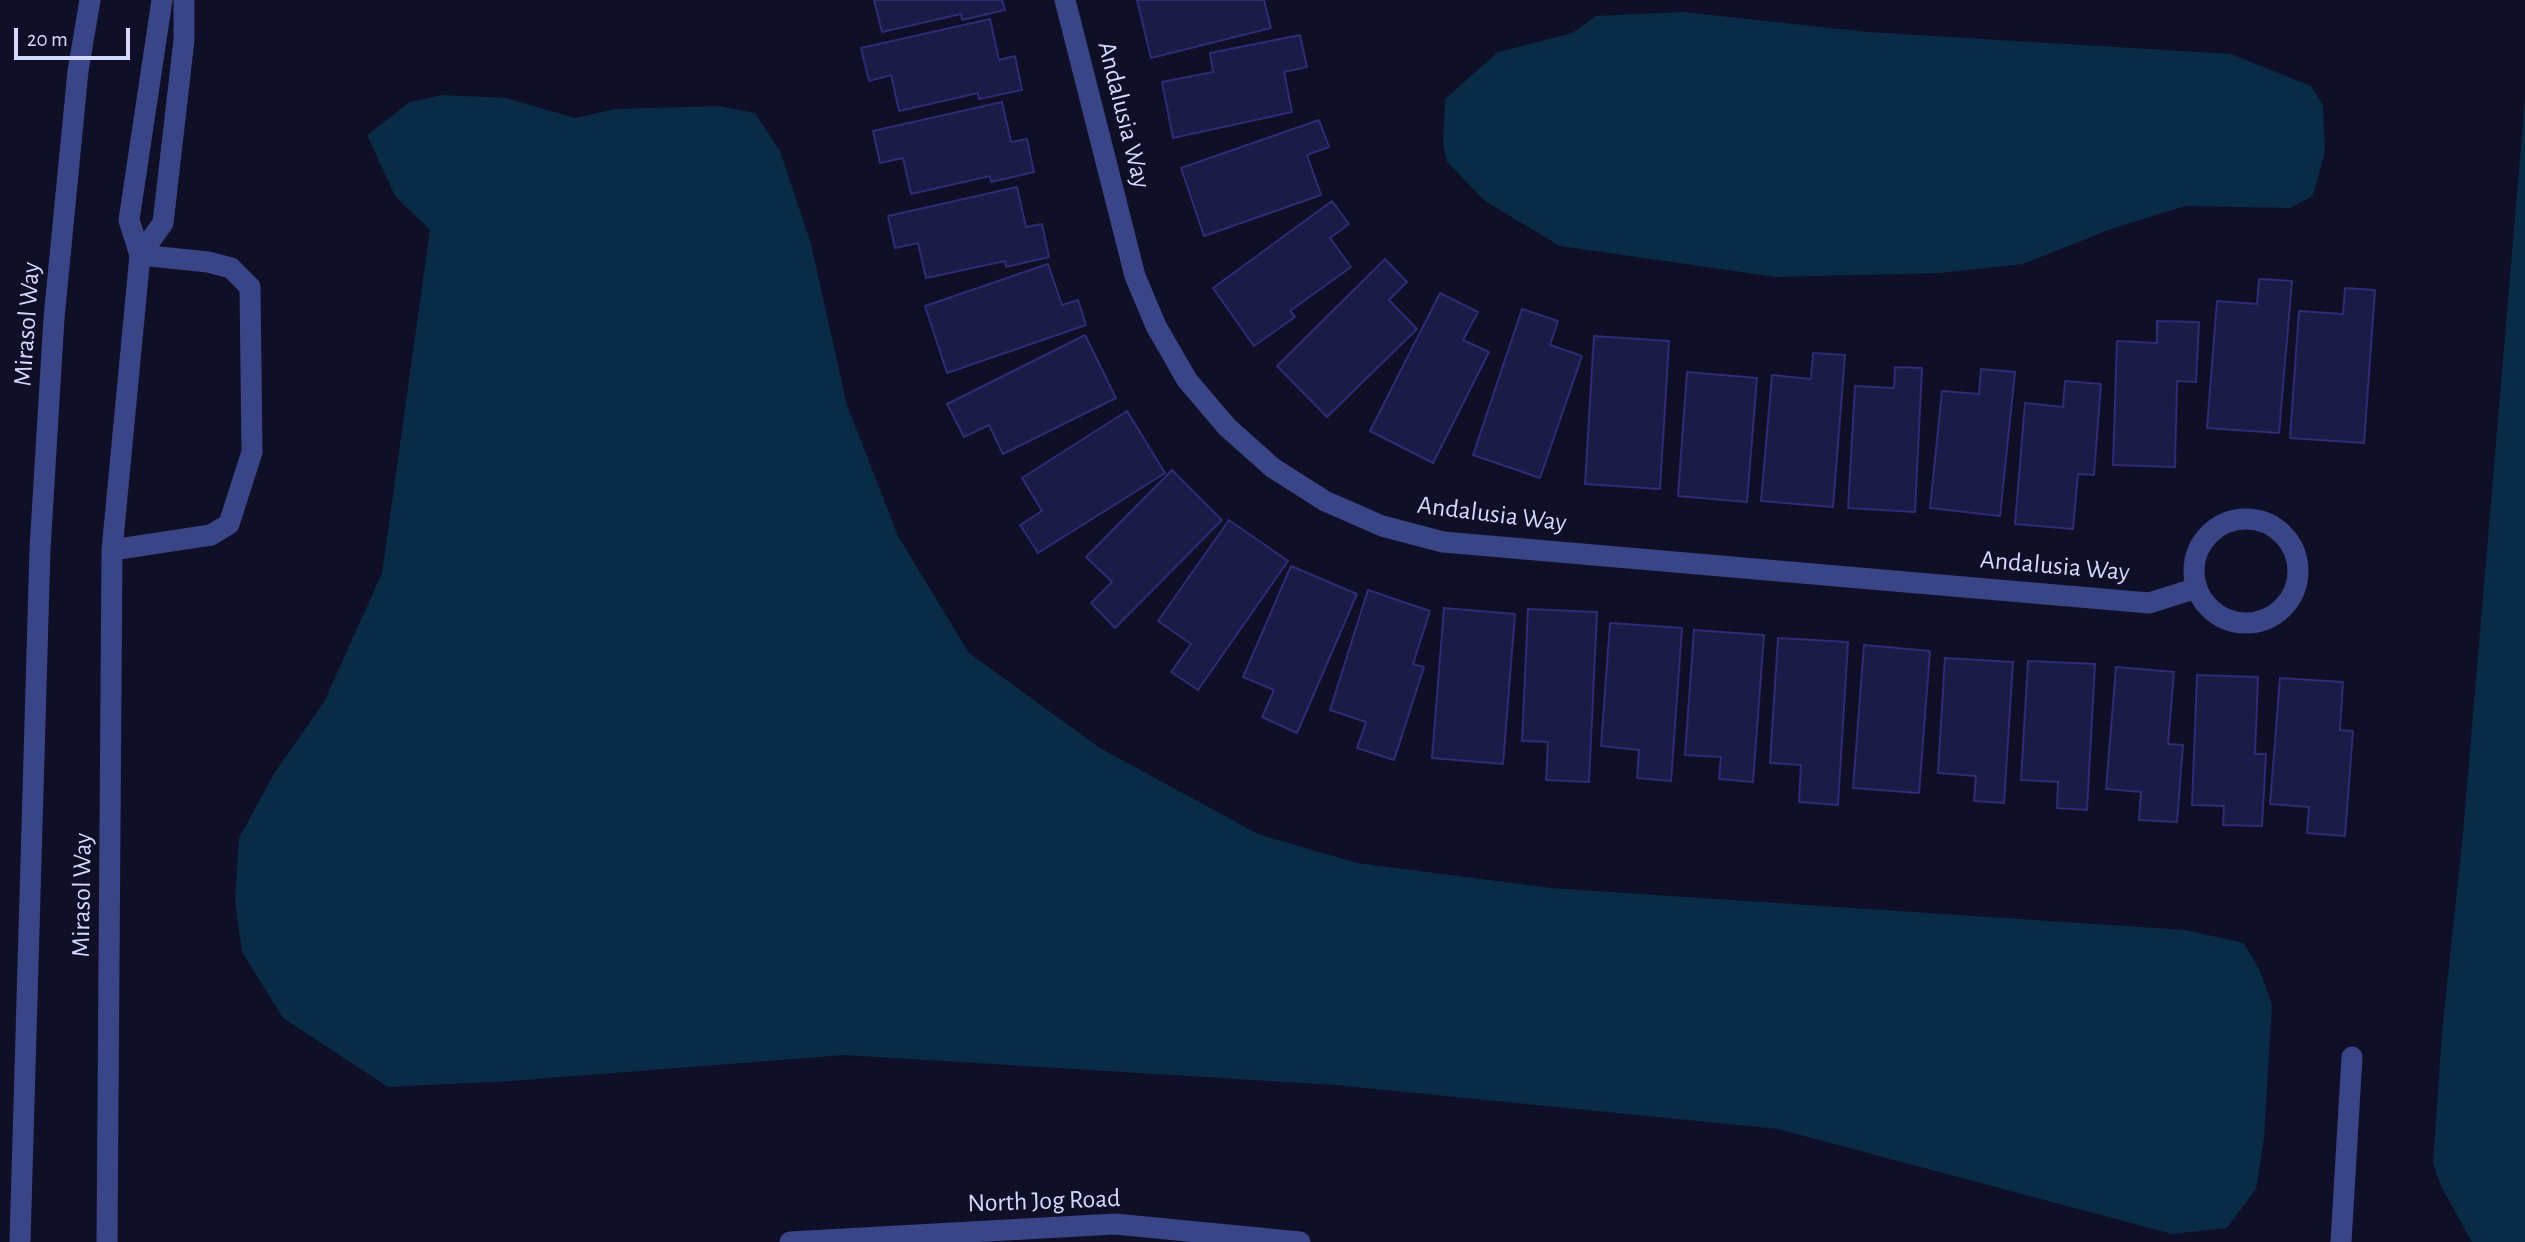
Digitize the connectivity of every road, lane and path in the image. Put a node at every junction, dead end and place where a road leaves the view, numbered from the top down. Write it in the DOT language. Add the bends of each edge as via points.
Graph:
graph roads {
  1 [pos="90,0"];
  2 [pos="162,0"];
  3 [pos="184,0"];
  4 [pos="1065,0"];
  5 [pos="140,256"];
  6 [pos="113,550"];
  7 [pos="2197,589"];
  8 [pos="2352,1057"];
  9 [pos="20,1242"];
  10 [pos="107,1242"];
  11 [pos="790,1242"];
  12 [pos="1300,1242"];
  13 [pos="2341,1242"];
  1 -- 9 [label="street, Mirasol Way" via="78,71 54,318 40,549"];
  2 -- 5 [label="street, Mirasol Way" via="129,220"];
  3 -- 5 [label="street, Mirasol Way" via="184,40 163,223"];
  4 -- 7 [label="street, Andalusia Way" via="1135,276 1156,326 1187,380 1227,427 1273,468 1325,501 1382,526 1443,541 2149,603"];
  5 -- 6 [label="street, Mirasol Way"];
  5 -- 6 [label="street" via="231,268 250,287 252,452 229,524 211,535"];
  6 -- 10 [label="street, Mirasol Way"];
  7 -- 7 [label="street" via="2219,617 2237,623 2272,617 2296,590 2296,553 2276,527 2261,520 2229,521 2214,529 2199,548 2194,572"];
  8 -- 13 [label="street"];
  11 -- 12 [label="street, North Jog Road" via="1115,1224"];
}
